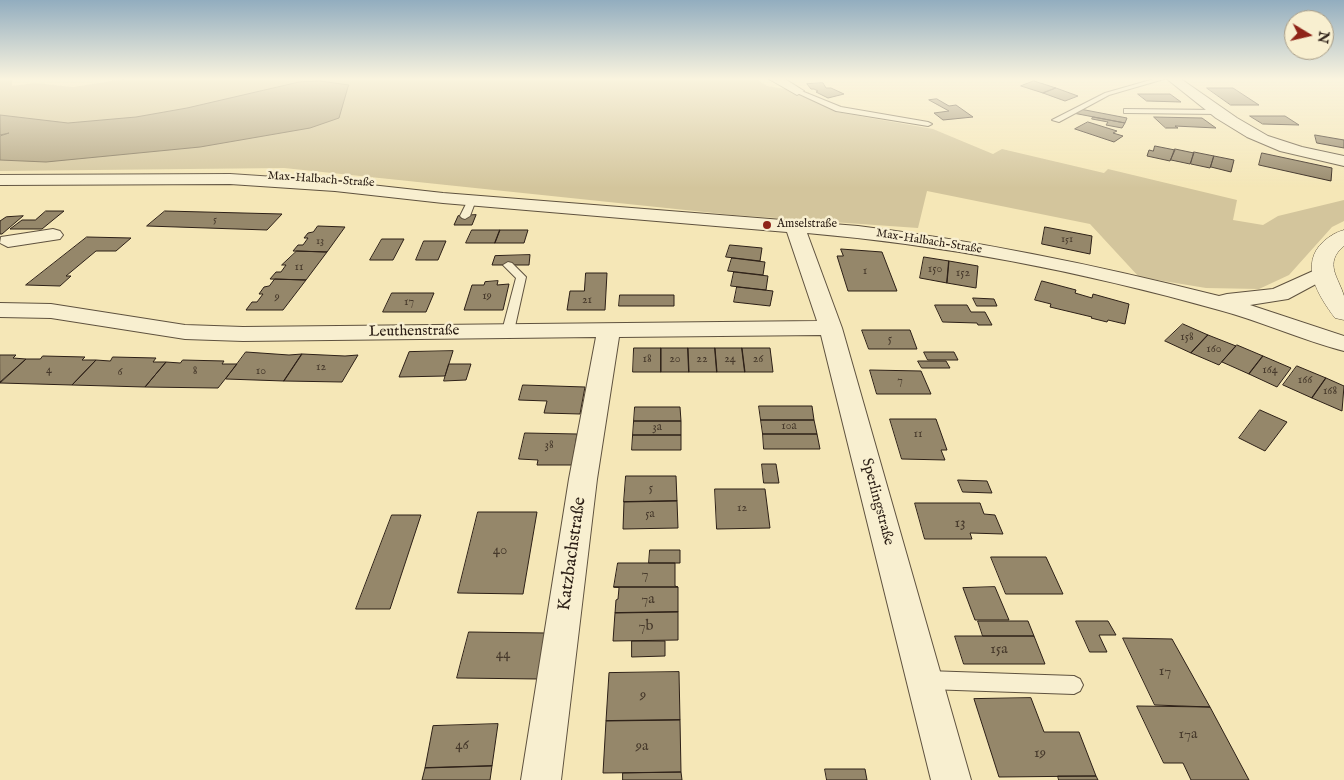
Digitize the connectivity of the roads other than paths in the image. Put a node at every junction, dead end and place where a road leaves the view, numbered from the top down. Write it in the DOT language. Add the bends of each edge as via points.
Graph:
graph roads {
  1 [pos="877,115"];
  2 [pos="1065,115"];
  3 [pos="1224,115"];
  4 [pos="1056,120"];
  5 [pos="928,124"];
  6 [pos="1344,161"];
  7 [pos="0,173"];
  8 [pos="0,180"];
  9 [pos="641,214"];
  10 [pos="795,227"];
  11 [pos="53,235"];
  12 [pos="1344,236"];
  13 [pos="3,245"];
  14 [pos="508,265"];
  15 [pos="1322,273"];
  16 [pos="1213,301"];
  17 [pos="0,310"];
  18 [pos="1344,313"];
  19 [pos="830,328"];
  20 [pos="610,330"];
  21 [pos="508,331"];
  22 [pos="1344,344"];
  23 [pos="925,680"];
  24 [pos="1074,685"];
  25 [pos="541,780"];
  26 [pos="951,780"];
  1 -- 5 [label="lane"];
  2 -- 4 [label="lane"];
  3 -- 6 [label="street" via="1276,144"];
  7 -- 9 [label="street, Max-Halbach-Straße" via="233,174 340,180"];
  8 -- 9 [label="street, Max-Halbach-Straße" via="230,179 336,186 469,208"];
  9 -- 10 [label="street, Max-Halbach-Straße"];
  10 -- 16 [label="street, Max-Halbach-Straße" via="933,241 1046,261"];
  10 -- 19 [label="street, Sperlingstraße"];
  11 -- 13 [label="street"];
  12 -- 15 [label="street" via="1326,251"];
  14 -- 21 [label="lane" via="521,277"];
  15 -- 16 [label="street, Max-Halbach-Straße" via="1280,294"];
  15 -- 18 [label="street"];
  16 -- 22 [label="street, Max-Halbach-Straße"];
  17 -- 21 [label="street, Leuthenstraße" via="51,311 185,332"];
  19 -- 20 [label="street, Leuthenstraße"];
  19 -- 23 [label="street, Sperlingstraße"];
  20 -- 21 [label="street, Leuthenstraße"];
  20 -- 25 [label="street, Katzbachstraße" via="583,479"];
  23 -- 24 [label="lane"];
  23 -- 26 [label="street, Sperlingstraße"];
}
